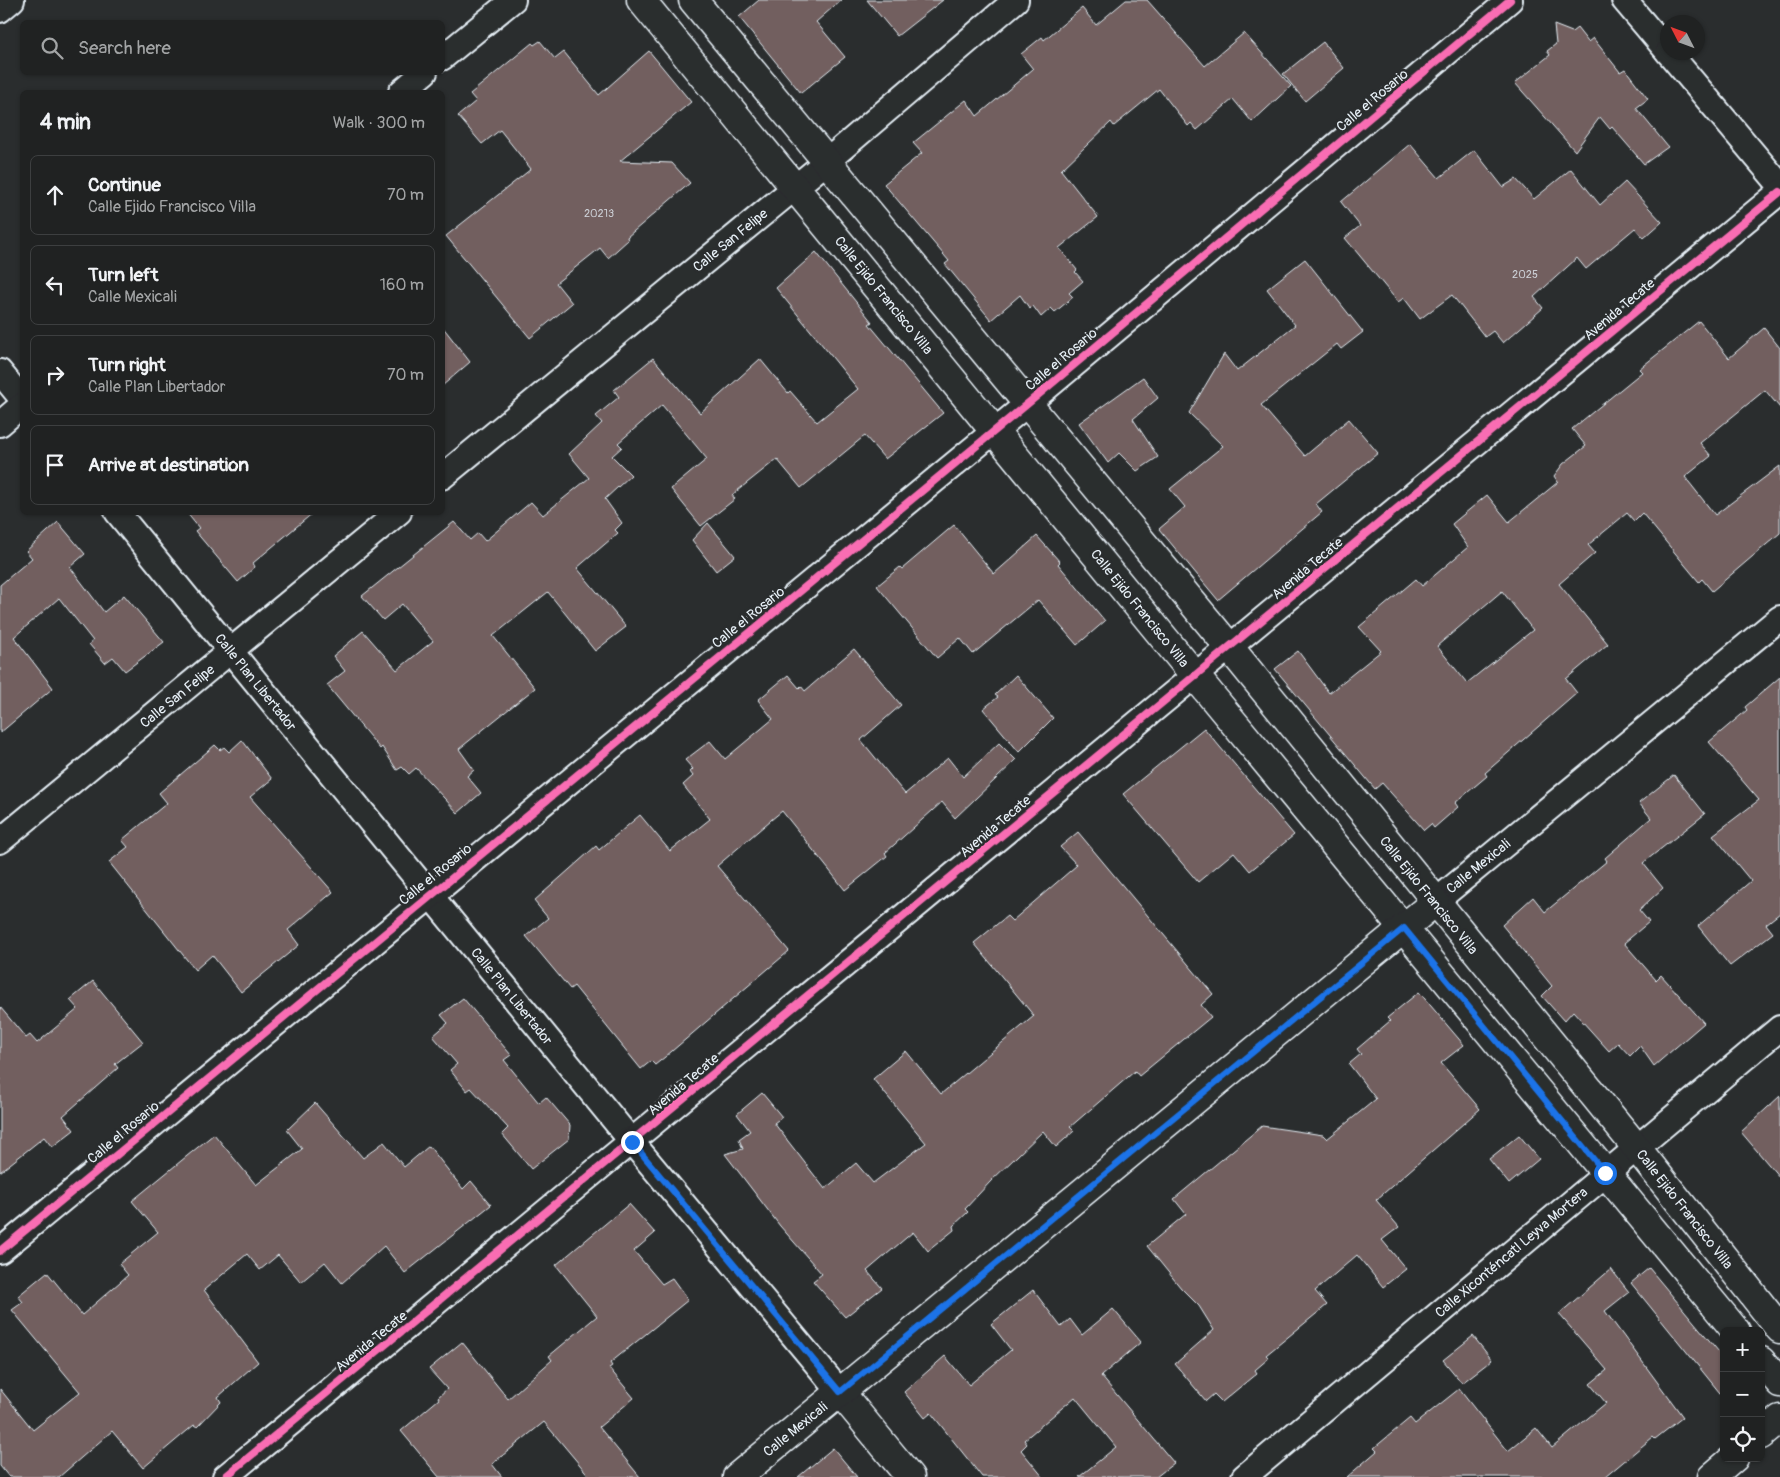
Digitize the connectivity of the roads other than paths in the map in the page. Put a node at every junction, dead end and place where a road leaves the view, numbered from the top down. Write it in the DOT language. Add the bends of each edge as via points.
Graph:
graph roads {
  1 [pos="12,0"];
  2 [pos="513,0"];
  3 [pos="641,0"];
  4 [pos="693,0"];
  5 [pos="1016,0"];
  6 [pos="1510,0"];
  7 [pos="1624,0"];
  8 [pos="0,10"];
  9 [pos="1660,43"];
  10 [pos="445,56"];
  11 [pos="1675,60"];
  12 [pos="421,75"];
  13 [pos="403,90"];
  14 [pos="826,162"];
  15 [pos="1780,186"];
  16 [pos="795,187"];
  17 [pos="1780,192"];
  18 [pos="0,372"];
  19 [pos="20,397"];
  20 [pos="1026,405"];
  21 [pos="20,408"];
  22 [pos="0,424"];
  23 [pos="995,430"];
  24 [pos="445,475"];
  25 [pos="119,515"];
  26 [pos="395,515"];
  27 [pos="1780,618"];
  28 [pos="1230,648"];
  29 [pos="232,651"];
  30 [pos="1196,677"];
  31 [pos="0,841"];
  32 [pos="430,895"];
  33 [pos="1435,902"];
  34 [pos="1404,928"];
  35 [pos="1780,1028"];
  36 [pos="632,1142"];
  37 [pos="1636,1148"];
  38 [pos="1605,1173"];
  39 [pos="0,1251"];
  40 [pos="1733,1327"];
  41 [pos="1780,1329"];
  42 [pos="1765,1366"];
  43 [pos="1780,1383"];
  44 [pos="840,1392"];
  45 [pos="1780,1419"];
  46 [pos="1765,1432"];
  47 [pos="1729,1462"];
  48 [pos="225,1477"];
  49 [pos="737,1477"];
  50 [pos="910,1477"];
  51 [pos="1244,1477"];
  52 [pos="1712,1477"];
  1 -- 8 [label="street"];
  2 -- 10 [label="street"];
  3 -- 16 [label="street, Calle Ejido Francisco Villa"];
  4 -- 14 [label="street, Calle Ejido Francisco Villa"];
  5 -- 14 [label="street, Calle San Felipe"];
  6 -- 20 [label="street, Calle el Rosario"];
  7 -- 9 [label="street"];
  11 -- 15 [label="street"];
  12 -- 13 [label="street"];
  14 -- 16 [label="street, Calle San Felipe"];
  14 -- 20 [label="street, Calle Ejido Francisco Villa"];
  16 -- 23 [label="street, Calle Ejido Francisco Villa"];
  16 -- 24 [label="street, Calle San Felipe"];
  17 -- 28 [label="street, Avenida Tecate"];
  18 -- 19 [label="street"];
  20 -- 23 [label="street, Calle el Rosario"];
  20 -- 28 [label="street, Calle Ejido Francisco Villa"];
  21 -- 22 [label="street"];
  23 -- 30 [label="street, Calle Ejido Francisco Villa"];
  23 -- 32 [label="street, Calle el Rosario"];
  25 -- 29 [label="street, Calle Plan Libertador"];
  26 -- 29 [label="street, Calle San Felipe"];
  27 -- 33 [label="street, Calle Mexicali"];
  28 -- 30 [label="street, Avenida Tecate"];
  28 -- 33 [label="street, Calle Ejido Francisco Villa"];
  29 -- 31 [label="street, Calle San Felipe"];
  29 -- 32 [label="street, Calle Plan Libertador"];
  30 -- 34 [label="street, Calle Ejido Francisco Villa"];
  30 -- 36 [label="street, Avenida Tecate"];
  32 -- 36 [label="street, Calle Plan Libertador"];
  32 -- 39 [label="street, Calle el Rosario"];
  33 -- 34 [label="street, Calle Mexicali"];
  33 -- 37 [label="street, Calle Ejido Francisco Villa"];
  34 -- 38 [label="street, Calle Ejido Francisco Villa"];
  34 -- 44 [label="street, Calle Mexicali"];
  35 -- 37 [label="street, Calle Xiconténcatl Leyva Mortera"];
  36 -- 44 [label="street, Calle Plan Libertador"];
  36 -- 48 [label="street, Avenida Tecate"];
  37 -- 38 [label="street, Calle Xiconténcatl Leyva Mortera"];
  37 -- 41 [label="street, Calle Ejido Francisco Villa"];
  38 -- 40 [label="street, Calle Ejido Francisco Villa"];
  38 -- 51 [label="street, Calle Xiconténcatl Leyva Mortera"];
  42 -- 43 [label="street"];
  44 -- 49 [label="street, Calle Mexicali"];
  44 -- 50 [label="street, Calle Plan Libertador"];
  45 -- 46 [label="street"];
  47 -- 52 [label="street"];
}
